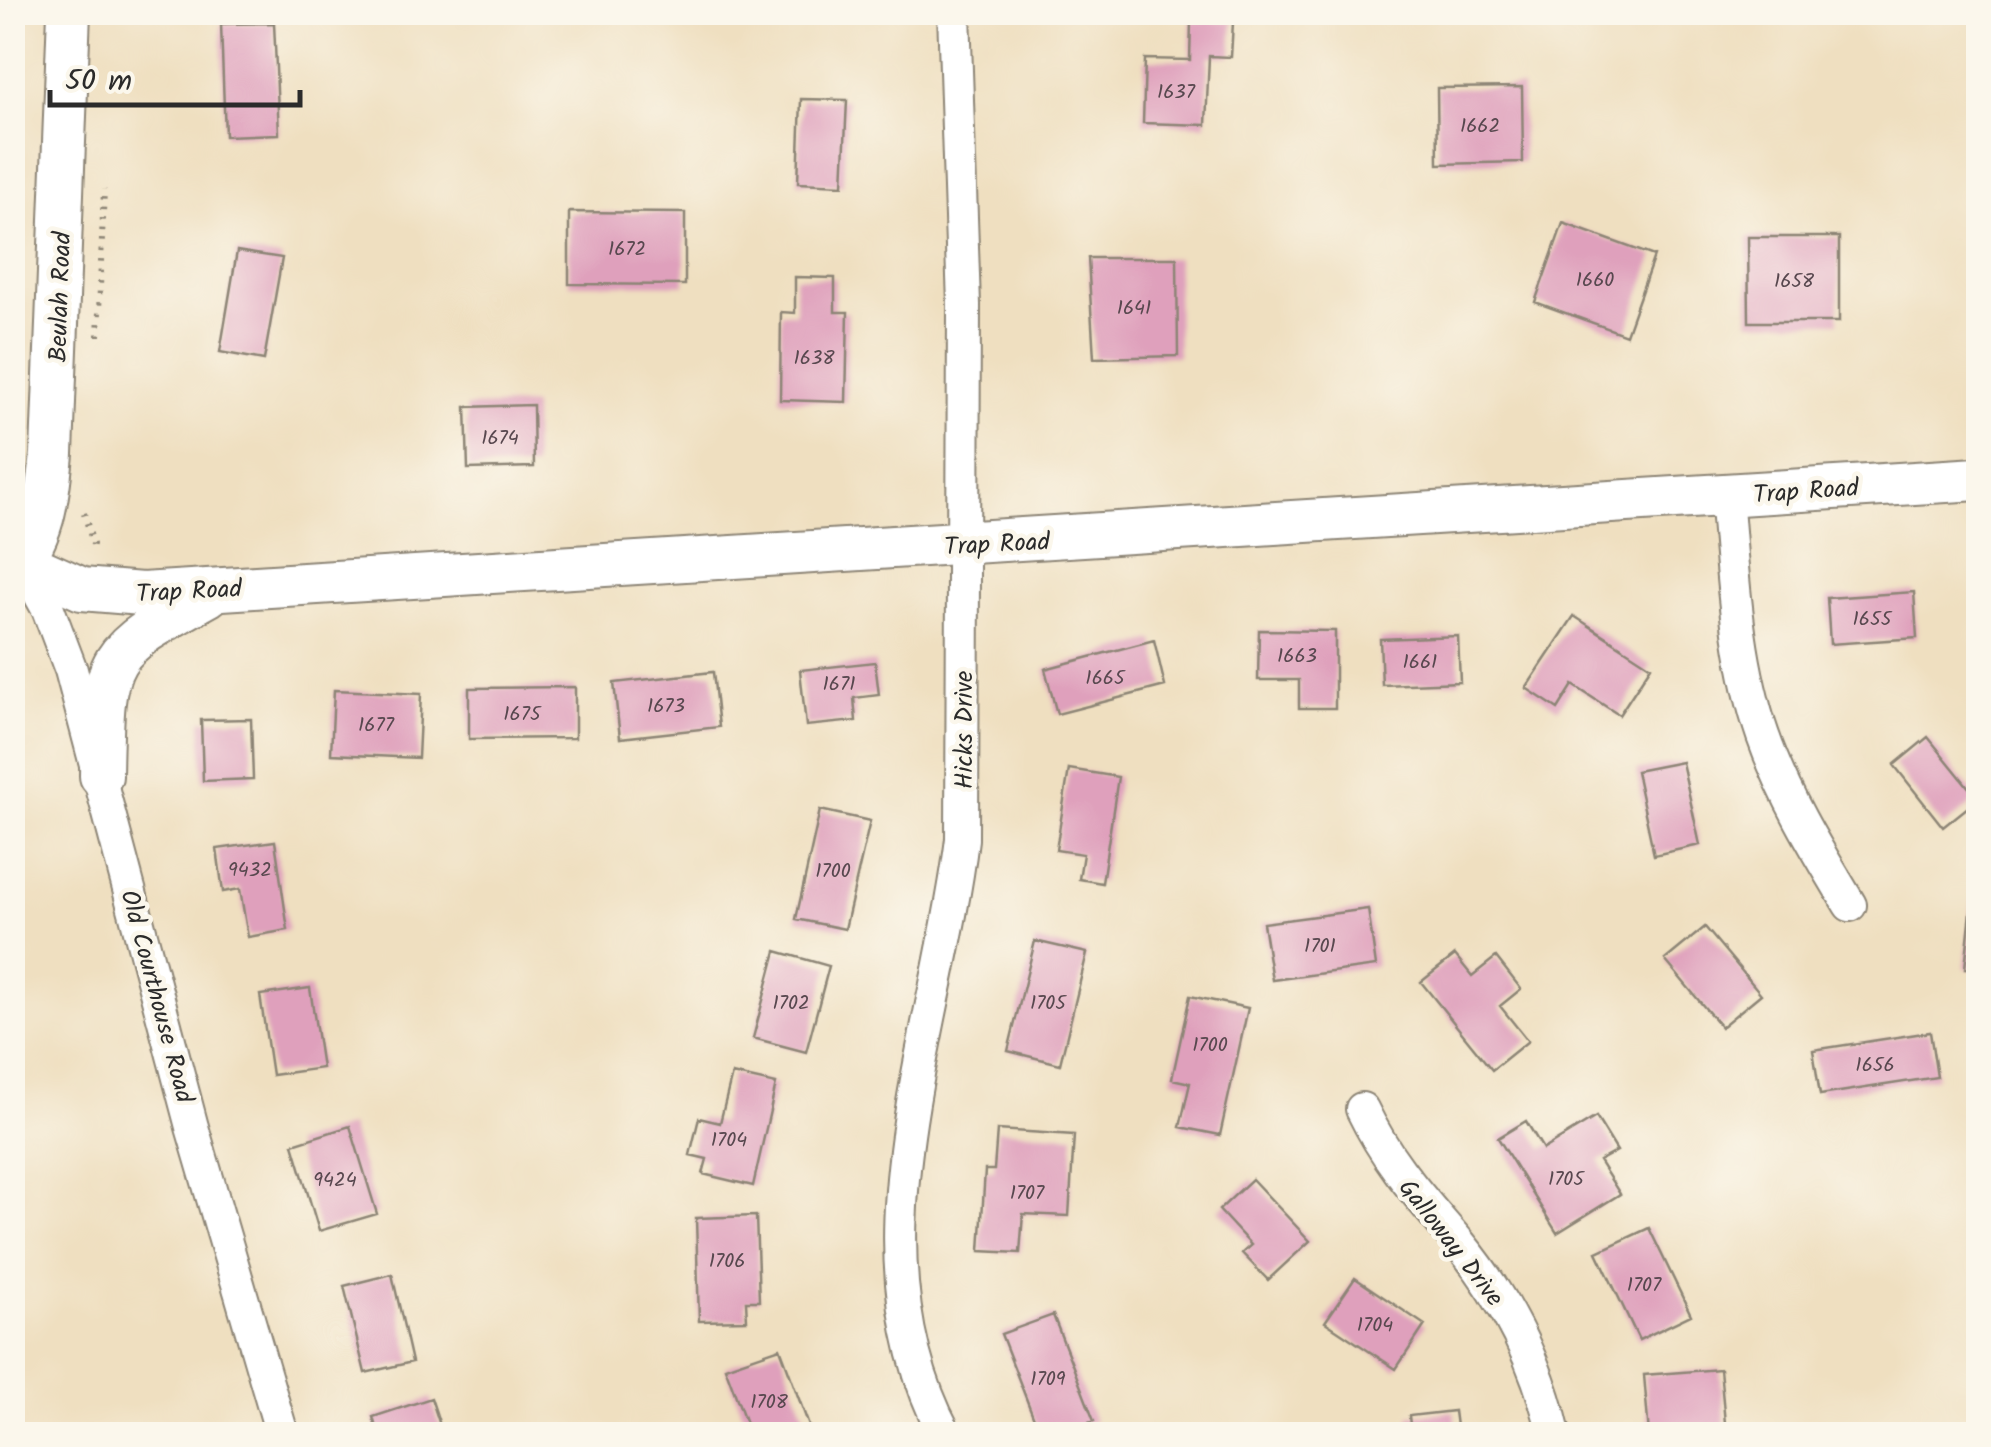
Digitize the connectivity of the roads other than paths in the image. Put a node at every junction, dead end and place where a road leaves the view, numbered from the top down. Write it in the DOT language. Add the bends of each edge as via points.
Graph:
graph roads {
  1 [pos="69,12"];
  2 [pos="954,12"];
  3 [pos="1978,479"];
  4 [pos="1726,495"];
  5 [pos="960,546"];
  6 [pos="17,567"];
  7 [pos="218,590"];
  8 [pos="101,776"];
  9 [pos="1850,905"];
  10 [pos="1362,1110"];
  11 [pos="282,1434"];
  12 [pos="945,1434"];
  13 [pos="1554,1434"];
  1 -- 6 [label="main road, Beulah Road" via="52,454 46,504"];
  2 -- 5 [label="street, Hicks Drive" via="964,306"];
  3 -- 4 [label="main road, Trap Road"];
  4 -- 5 [label="main road, Trap Road"];
  4 -- 9 [label="street" via="1738,624 1762,734 1786,792"];
  5 -- 7 [label="main road, Trap Road"];
  5 -- 12 [label="street, Hicks Drive" via="962,839 900,1183 897,1242 904,1311"];
  6 -- 7 [label="main road, Trap Road" via="92,591"];
  6 -- 8 [label="street, Old Courthouse Road" via="64,646"];
  7 -- 8 [label="main road" via="139,634 119,655 104,688"];
  8 -- 11 [label="street, Old Courthouse Road" via="192,1128"];
  10 -- 13 [label="street, Galloway Drive" via="1412,1194 1495,1291 1545,1395"];
}
